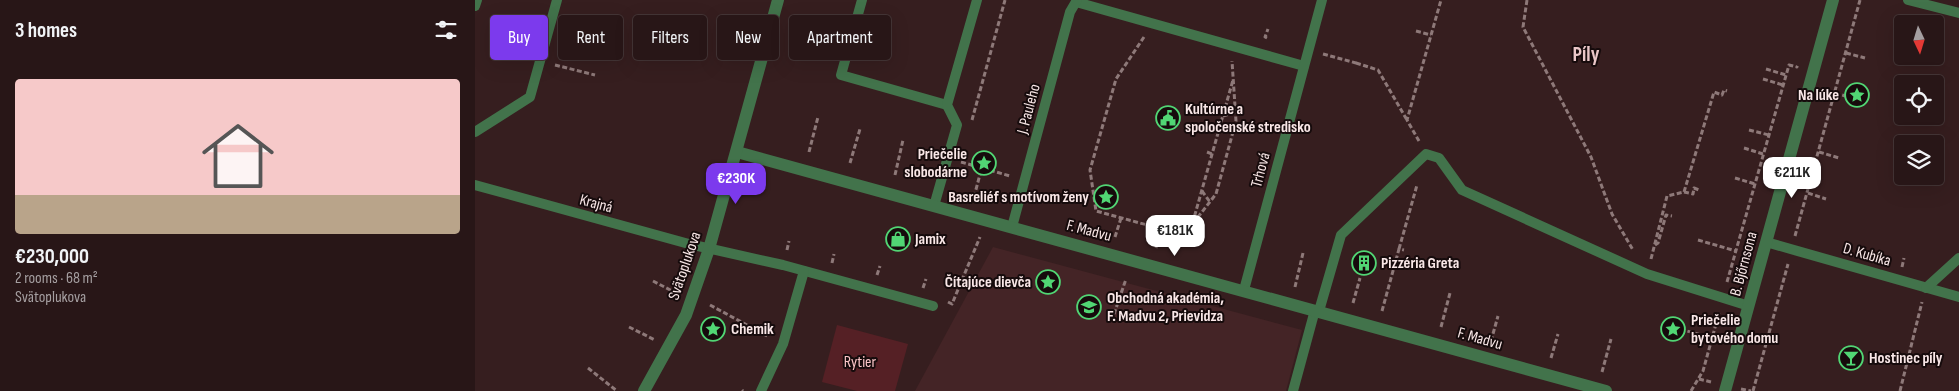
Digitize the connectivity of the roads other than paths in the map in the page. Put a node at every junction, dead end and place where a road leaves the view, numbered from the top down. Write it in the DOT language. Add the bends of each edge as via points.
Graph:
graph roads {
  1 [pos="477,0"];
  2 [pos="557,0"];
  3 [pos="779,0"];
  4 [pos="862,0"];
  5 [pos="1322,0"];
  6 [pos="1833,0"];
  7 [pos="1908,0"];
  8 [pos="973,1"];
  9 [pos="1077,1"];
  10 [pos="1927,2"];
  11 [pos="475,6"];
  12 [pos="1959,13"];
  13 [pos="1304,66"];
  14 [pos="947,105"];
  15 [pos="475,132"];
  16 [pos="737,152"];
  17 [pos="475,185"];
  18 [pos="934,206"];
  19 [pos="1013,227"];
  20 [pos="1766,242"];
  21 [pos="709,249"];
  22 [pos="1959,258"];
  23 [pos="804,271"];
  24 [pos="1926,288"];
  25 [pos="1244,290"];
  26 [pos="1959,297"];
  27 [pos="933,306"];
  28 [pos="1749,306"];
  29 [pos="1317,311"];
  30 [pos="644,391"];
  31 [pos="761,391"];
  32 [pos="1293,391"];
  33 [pos="1606,391"];
  34 [pos="1725,391"];
  1 -- 11 [label="lane"];
  2 -- 15 [label="lane" via="530,97"];
  3 -- 16 [label="street, Svätoplukova"];
  4 -- 14 [label="lane" via="841,75"];
  5 -- 13 [label="lane, Trhová"];
  6 -- 20 [label="street, B. Bjőrnsona"];
  7 -- 10 [label="lane"];
  8 -- 14 [label="lane"];
  9 -- 13 [label="lane"];
  9 -- 19 [label="lane, J. Pauleho" via="1070,12"];
  10 -- 12 [label="lane"];
  13 -- 25 [label="lane, Trhová"];
  14 -- 18 [label="lane" via="957,125"];
  16 -- 18 [label="street, F. Madvu"];
  16 -- 21 [label="street, Svätoplukova"];
  17 -- 21 [label="lane, Krajná"];
  18 -- 19 [label="street, F. Madvu"];
  19 -- 25 [label="street, F. Madvu"];
  20 -- 24 [label="lane, D. Kubíka"];
  20 -- 28 [label="street, B. Bjőrnsona"];
  21 -- 23 [label="lane, Krajná"];
  21 -- 30 [label="street, Svätoplukova" via="686,315"];
  22 -- 24 [label="lane"];
  23 -- 27 [label="lane, Krajná"];
  23 -- 31 [label="lane" via="783,344"];
  24 -- 26 [label="lane, D. Kubíka"];
  25 -- 29 [label="street, F. Madvu"];
  28 -- 29 [label="lane" via="1647,274 1462,190 1439,158 1426,154 1341,235"];
  28 -- 34 [label="street, B. Bjőrnsona"];
  29 -- 32 [label="lane"];
  29 -- 33 [label="street, F. Madvu"];
}
